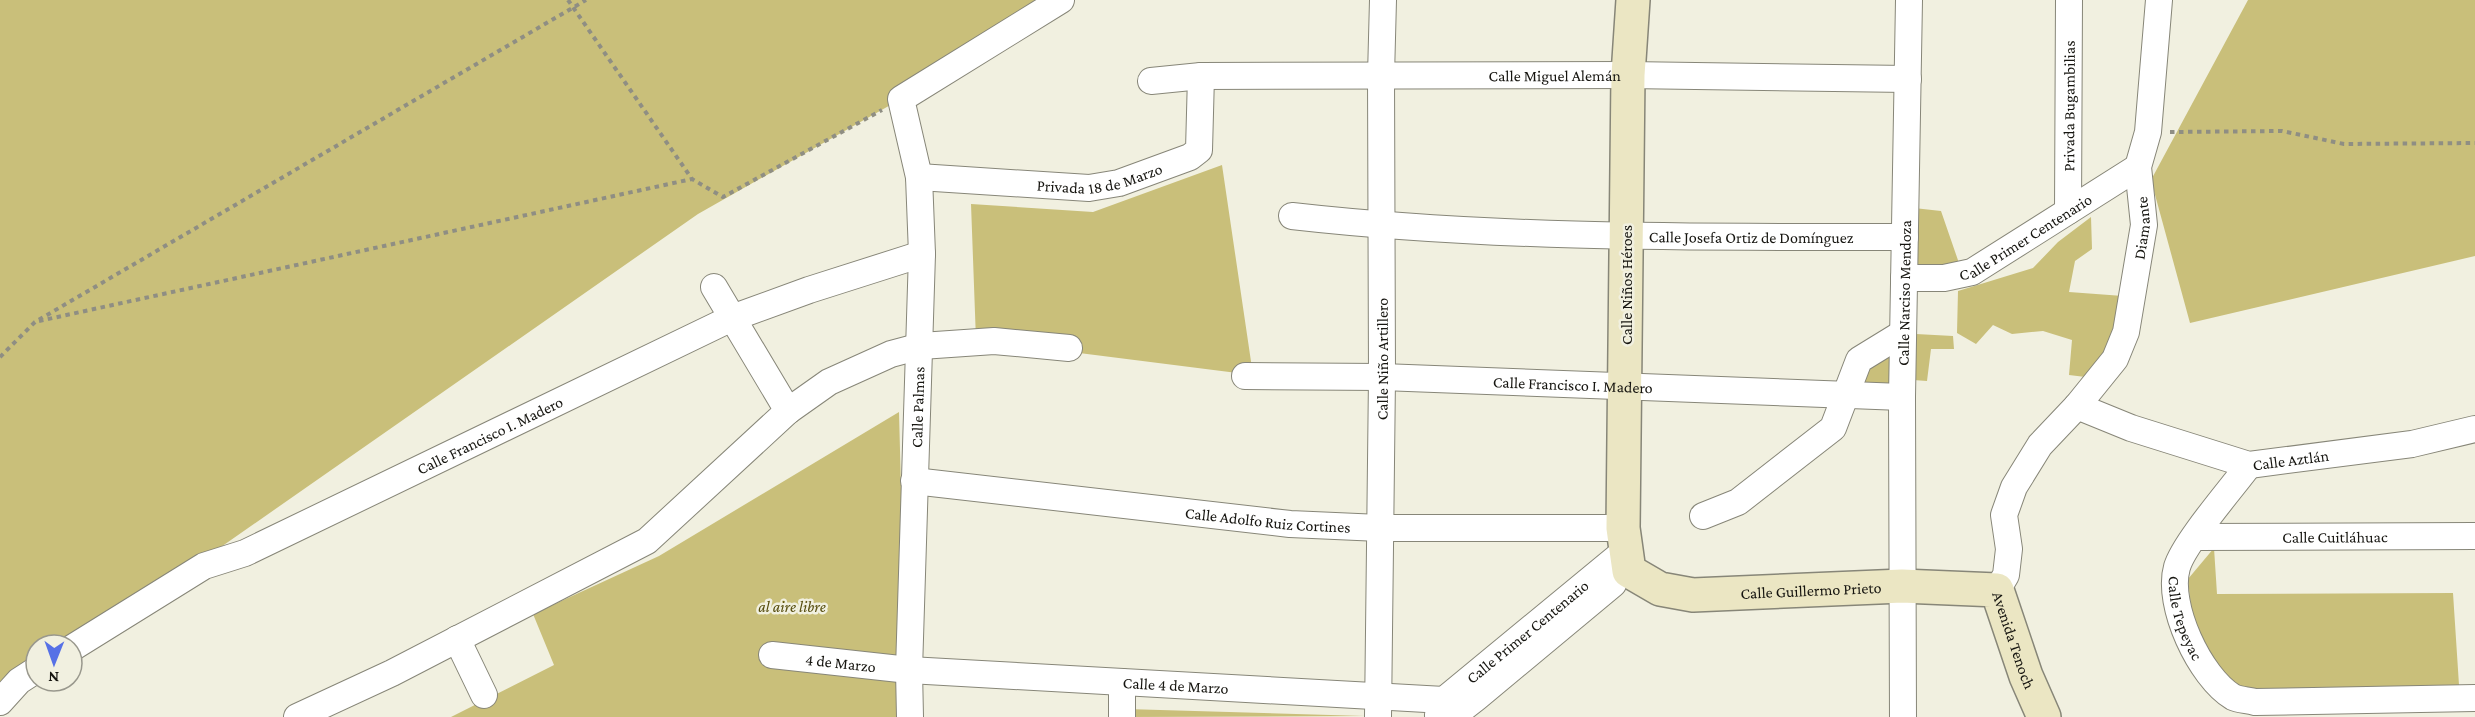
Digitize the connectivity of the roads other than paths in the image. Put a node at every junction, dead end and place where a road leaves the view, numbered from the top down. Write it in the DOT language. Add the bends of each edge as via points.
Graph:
graph roads {
  1 [pos="1061,0"];
  2 [pos="1383,0"];
  3 [pos="1633,0"];
  4 [pos="1909,0"];
  5 [pos="2069,0"];
  6 [pos="2159,0"];
  7 [pos="1628,75"];
  8 [pos="1201,76"];
  9 [pos="1380,76"];
  10 [pos="1908,79"];
  11 [pos="1151,81"];
  12 [pos="2138,167"];
  13 [pos="919,177"];
  14 [pos="2068,211"];
  15 [pos="1292,216"];
  16 [pos="1382,226"];
  17 [pos="1626,236"];
  18 [pos="1905,237"];
  19 [pos="922,254"];
  20 [pos="1904,278"];
  21 [pos="714,287"];
  22 [pos="732,318"];
  23 [pos="1903,333"];
  24 [pos="921,346"];
  25 [pos="1068,348"];
  26 [pos="1245,376"];
  27 [pos="1382,377"];
  28 [pos="1625,388"];
  29 [pos="1847,395"];
  30 [pos="1902,397"];
  31 [pos="2077,406"];
  32 [pos="788,411"];
  33 [pos="2475,429"];
  34 [pos="2249,465"];
  35 [pos="914,481"];
  36 [pos="1703,516"];
  37 [pos="1380,528"];
  38 [pos="2475,536"];
  39 [pos="2195,537"];
  40 [pos="1626,550"];
  41 [pos="1902,586"];
  42 [pos="1997,590"];
  43 [pos="457,639"];
  44 [pos="84,641"];
  45 [pos="772,655"];
  46 [pos="909,670"];
  47 [pos="24,678"];
  48 [pos="1122,682"];
  49 [pos="484,695"];
  50 [pos="2475,698"];
  51 [pos="0,702"];
  52 [pos="1378,706"];
  53 [pos="1477,707"];
  54 [pos="2274,709"];
  55 [pos="1442,711"];
  56 [pos="297,717"];
  57 [pos="910,717"];
  58 [pos="1122,717"];
  59 [pos="1903,717"];
  60 [pos="2044,717"];
  1 -- 13 [label="street, Calle Palmas" via="901,99"];
  2 -- 9 [label="street, Calle Niño Artillero"];
  3 -- 7 [label="street, Calle Niños Héroes"];
  4 -- 10 [label="street, Calle Narciso Mendoza"];
  5 -- 14 [label="street, Privada Bugambilias"];
  6 -- 12 [label="street, Diamante" via="2148,132"];
  7 -- 9 [label="street, Calle Miguel Alemán"];
  7 -- 10 [label="street, Calle Miguel Alemán"];
  7 -- 17 [label="street, Calle Niños Héroes"];
  8 -- 9 [label="street, Calle Miguel Alemán"];
  8 -- 11 [label="street, Calle Miguel Alemán"];
  8 -- 13 [label="street, Privada 18 de Marzo" via="1199,150 1190,157 1129,179 1089,188"];
  9 -- 16 [label="street, Calle Niño Artillero"];
  10 -- 18 [label="street, Calle Narciso Mendoza"];
  12 -- 14 [label="street, Calle Primer Centenario"];
  12 -- 31 [label="street, Diamante" via="2144,225 2126,332 2115,359"];
  13 -- 19 [label="street, Calle Palmas"];
  14 -- 20 [label="street, Calle Primer Centenario" via="1972,272 1944,278"];
  15 -- 16 [label="street, Calle Josefa Ortiz de Domínguez"];
  16 -- 17 [label="street, Calle Josefa Ortiz de Domínguez"];
  16 -- 27 [label="street, Calle Niño Artillero"];
  17 -- 18 [label="street, Calle Josefa Ortiz de Domínguez"];
  17 -- 28 [label="street, Calle Niños Héroes"];
  18 -- 20 [label="street, Calle Narciso Mendoza"];
  19 -- 22 [label="street, Calle Francisco I. Madero"];
  19 -- 24 [label="street, Calle Palmas"];
  20 -- 23 [label="street, Calle Narciso Mendoza"];
  21 -- 22 [label="street"];
  22 -- 32 [label="street"];
  22 -- 44 [label="street, Calle Francisco I. Madero" via="244,553 204,566"];
  23 -- 29 [label="street" via="1859,360"];
  23 -- 30 [label="street, Calle Narciso Mendoza"];
  24 -- 25 [label="street" via="994,341"];
  24 -- 32 [label="street" via="891,354 829,382"];
  24 -- 35 [label="street, Calle Palmas"];
  26 -- 27 [label="street, Calle Francisco I. Madero"];
  27 -- 28 [label="street, Calle Francisco I. Madero"];
  27 -- 37 [label="street, Calle Niño Artillero"];
  28 -- 29 [label="street, Calle Francisco I. Madero"];
  28 -- 40 [label="street, Calle Niños Héroes"];
  29 -- 30 [label="street, Calle Francisco I. Madero"];
  29 -- 36 [label="street" via="1833,428 1738,502"];
  30 -- 41 [label="street, Calle Narciso Mendoza"];
  31 -- 34 [label="street, Calle Aztlán" via="2131,428"];
  31 -- 42 [label="street, Avenida Tenoch" via="2040,445 2014,488 2004,515 2009,549 2006,575"];
  32 -- 43 [label="street" via="647,541"];
  33 -- 34 [label="street, Calle Aztlán" via="2412,444"];
  34 -- 39 [label="street, Calle Tepeyac"];
  35 -- 37 [label="street, Calle Adolfo Ruiz Cortines" via="1290,524"];
  35 -- 46 [label="street, Calle Palmas"];
  37 -- 40 [label="street, Calle Adolfo Ruiz Cortines"];
  37 -- 52 [label="street, Calle Niño Artillero"];
  38 -- 39 [label="street, Calle Cuitláhuac"];
  39 -- 54 [label="street, Calle Tepeyac" via="2177,567 2176,596 2185,632 2216,683 2235,698"];
  40 -- 41 [label="street, Calle Guillermo Prieto" via="1660,589 1693,595"];
  40 -- 53 [label="street, Calle Primer Centenario"];
  40 -- 55 [label="street, Calle Primer Centenario"];
  41 -- 42 [label="street, Calle Guillermo Prieto"];
  41 -- 59 [label="street, Calle Narciso Mendoza"];
  42 -- 60 [label="street, Avenida Tenoch"];
  43 -- 49 [label="street"];
  43 -- 56 [label="street"];
  45 -- 46 [label="street, 4 de Marzo"];
  46 -- 48 [label="street, Calle 4 de Marzo"];
  46 -- 57 [label="street, Calle Palmas"];
  47 -- 51 [label="street"];
  48 -- 52 [label="street, Calle 4 de Marzo"];
  48 -- 58 [label="street"];
  50 -- 54 [label="street, Calle Tepeyac"];
  52 -- 55 [label="street, Calle 4 de Marzo"];
  53 -- 55 [label="street, Calle Primer Centenario"];
}
